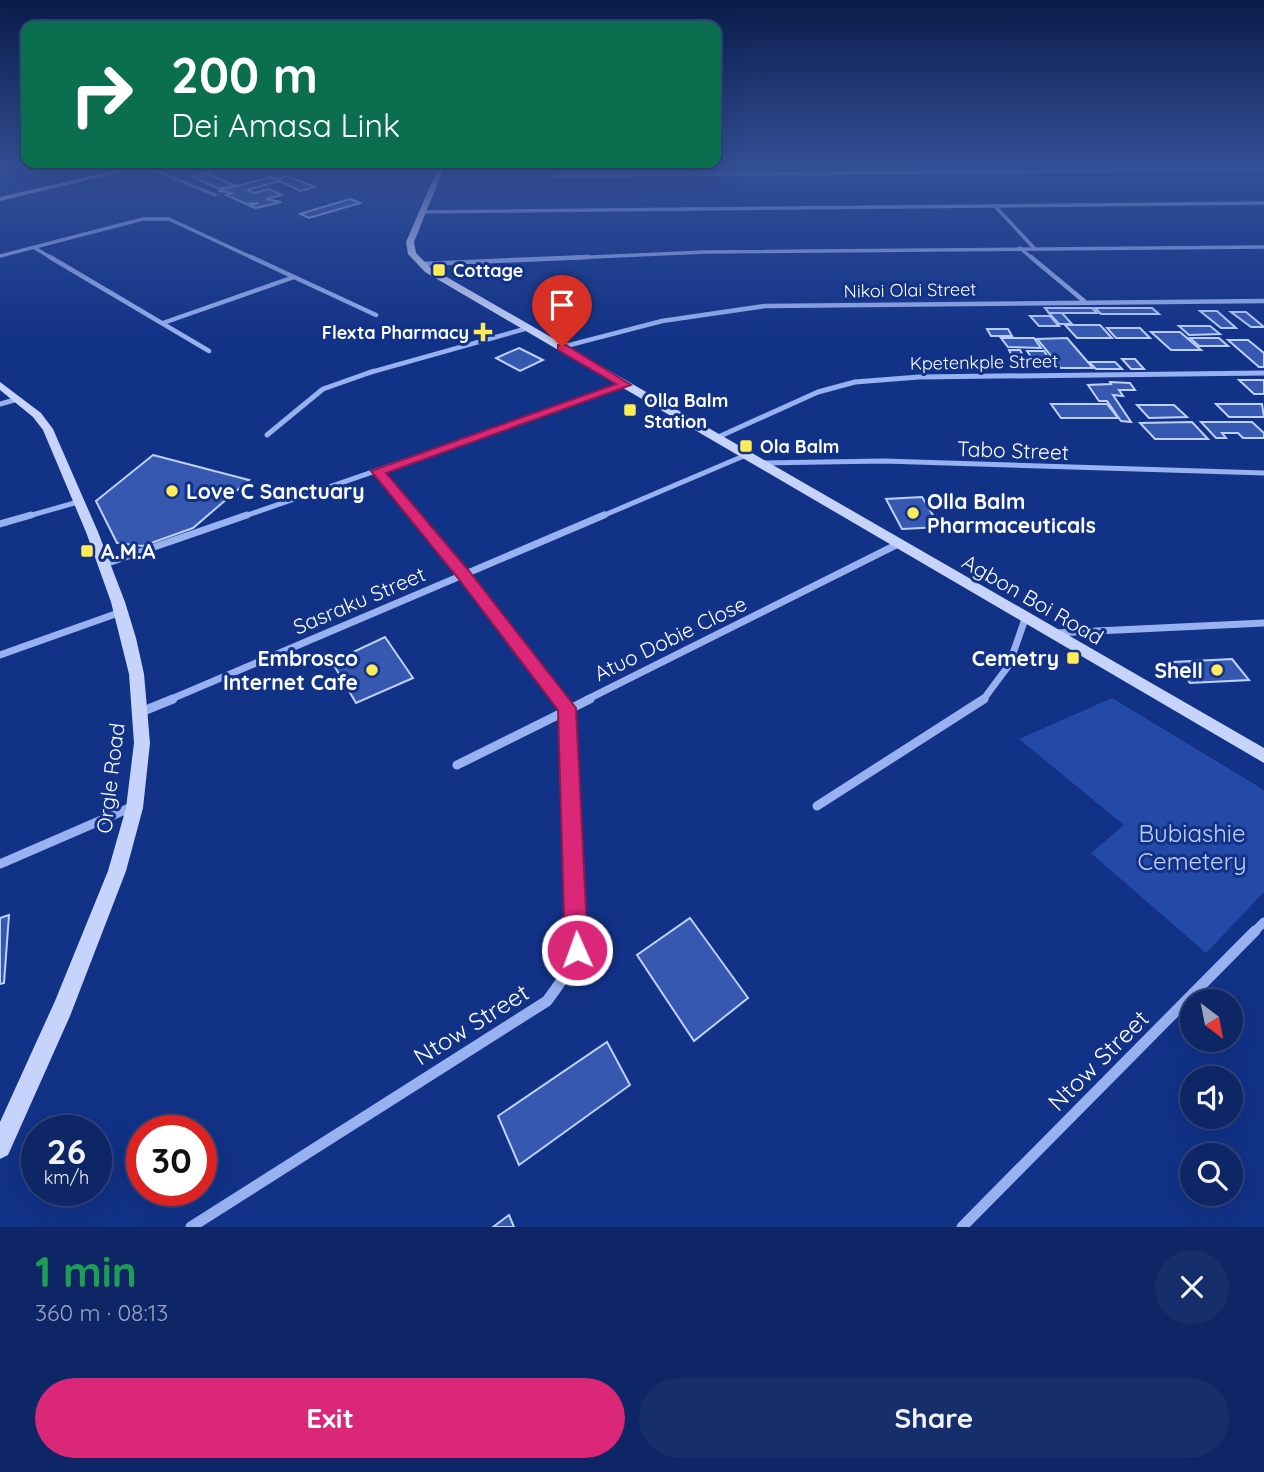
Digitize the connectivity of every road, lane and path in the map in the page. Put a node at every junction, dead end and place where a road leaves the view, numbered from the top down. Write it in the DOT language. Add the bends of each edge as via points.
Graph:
graph roads {
  1 [pos="120,225"];
  2 [pos="183,225"];
  3 [pos="417,225"];
  4 [pos="1013,225"];
  5 [pos="1264,247"];
  6 [pos="35,248"];
  7 [pos="1020,248"];
  8 [pos="1034,248"];
  9 [pos="0,257"];
  10 [pos="422,264"];
  11 [pos="295,277"];
  12 [pos="1264,301"];
  13 [pos="1084,302"];
  14 [pos="376,314"];
  15 [pos="163,323"];
  16 [pos="528,328"];
  17 [pos="562,347"];
  18 [pos="209,351"];
  19 [pos="1264,373"];
  20 [pos="0,385"];
  21 [pos="625,385"];
  22 [pos="18,399"];
  23 [pos="0,404"];
  24 [pos="267,435"];
  25 [pos="716,438"];
  26 [pos="742,452"];
  27 [pos="761,463"];
  28 [pos="377,471"];
  29 [pos="1264,473"];
  30 [pos="78,502"];
  31 [pos="0,524"];
  32 [pos="898,544"];
  33 [pos="105,564"];
  34 [pos="463,574"];
  35 [pos="122,612"];
  36 [pos="1025,620"];
  37 [pos="1264,623"];
  38 [pos="1050,633"];
  39 [pos="0,655"];
  40 [pos="567,708"];
  41 [pos="141,712"];
  42 [pos="1264,756"];
  43 [pos="457,765"];
  44 [pos="134,806"];
  45 [pos="817,806"];
  46 [pos="0,864"];
  47 [pos="1264,922"];
  48 [pos="0,1147"];
  49 [pos="191,1227"];
  50 [pos="962,1227"];
  1 -- 6 [label="street"];
  2 -- 11 [label="street"];
  3 -- 10 [label="street" via="410,248"];
  4 -- 8 [label="street"];
  5 -- 8 [label="street"];
  6 -- 9 [label="street"];
  6 -- 15 [label="street"];
  7 -- 8 [label="street"];
  7 -- 10 [label="street" via="718,252"];
  7 -- 13 [label="street"];
  10 -- 16 [label="street, Agbon Boi Road"];
  11 -- 14 [label="street"];
  11 -- 15 [label="street"];
  12 -- 13 [label="street, Nikoi Olai Street"];
  13 -- 17 [label="street, Nikoi Olai Street" via="719,309 641,324"];
  15 -- 18 [label="street"];
  16 -- 17 [label="street, Agbon Boi Road"];
  16 -- 24 [label="street" via="348,378 323,389"];
  17 -- 21 [label="street, Agbon Boi Road"];
  19 -- 25 [label="street, Kpetenkple Street" via="855,382 818,392"];
  20 -- 22 [label="street, Orgle Road"];
  21 -- 25 [label="street, Agbon Boi Road"];
  21 -- 28 [label="street"];
  22 -- 23 [label="street"];
  22 -- 30 [label="street, Orgle Road" via="48,429"];
  25 -- 26 [label="street, Agbon Boi Road"];
  26 -- 27 [label="street, Agbon Boi Road"];
  26 -- 34 [label="street, Sasraku Street"];
  27 -- 29 [label="street, Tabo Street" via="884,461"];
  27 -- 32 [label="street, Agbon Boi Road"];
  28 -- 33 [label="street"];
  28 -- 34 [label="street"];
  30 -- 31 [label="street"];
  30 -- 33 [label="street, Orgle Road"];
  32 -- 36 [label="street, Agbon Boi Road"];
  32 -- 40 [label="street, Atuo Dobie Close"];
  33 -- 35 [label="street, Orgle Road"];
  34 -- 40 [label="street"];
  34 -- 41 [label="street, Sasraku Street"];
  35 -- 39 [label="street"];
  35 -- 41 [label="street, Orgle Road"];
  36 -- 38 [label="street, Agbon Boi Road"];
  36 -- 45 [label="street" via="1014,659 1000,684 979,704"];
  37 -- 38 [label="street"];
  38 -- 42 [label="street, Agbon Boi Road"];
  40 -- 43 [label="street, Atuo Dobie Close"];
  40 -- 49 [label="street, Ntow Street" via="577,950 564,978 547,1001"];
  41 -- 44 [label="street, Orgle Road"];
  44 -- 46 [label="street"];
  44 -- 48 [label="street, Orgle Road" via="118,876 43,1058"];
  47 -- 50 [label="street, Ntow Street"];
}
